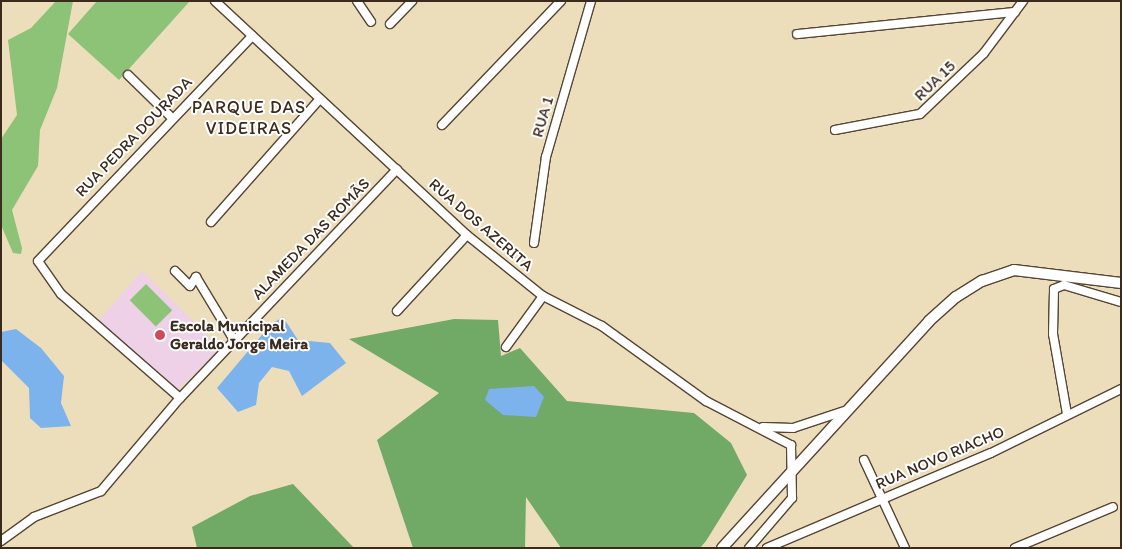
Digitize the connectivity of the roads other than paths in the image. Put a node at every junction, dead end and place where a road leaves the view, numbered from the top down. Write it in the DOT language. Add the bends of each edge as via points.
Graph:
graph roads {
  1 [pos="215,1"];
  2 [pos="357,1"];
  3 [pos="412,1"];
  4 [pos="561,1"];
  5 [pos="591,1"];
  6 [pos="1023,1"];
  7 [pos="1015,12"];
  8 [pos="371,22"];
  9 [pos="390,24"];
  10 [pos="797,34"];
  11 [pos="252,36"];
  12 [pos="128,75"];
  13 [pos="320,99"];
  14 [pos="172,118"];
  15 [pos="442,124"];
  16 [pos="835,130"];
  17 [pos="397,169"];
  18 [pos="211,222"];
  19 [pos="467,235"];
  20 [pos="534,242"];
  21 [pos="175,270"];
  22 [pos="1121,283"];
  23 [pos="543,296"];
  24 [pos="1121,302"];
  25 [pos="397,311"];
  26 [pos="234,340"];
  27 [pos="506,347"];
  28 [pos="1121,389"];
  29 [pos="180,398"];
  30 [pos="847,409"];
  31 [pos="1067,414"];
  32 [pos="761,428"];
  33 [pos="864,460"];
  34 [pos="793,468"];
  35 [pos="882,497"];
  36 [pos="1112,507"];
  37 [pos="1,541"];
  38 [pos="722,548"];
  39 [pos="749,548"];
  40 [pos="768,548"];
  41 [pos="905,548"];
  42 [pos="1015,548"];
  1 -- 11 [label="street, RUA DOS AZERITA"];
  2 -- 8 [label="street"];
  3 -- 9 [label="street"];
  4 -- 15 [label="street"];
  5 -- 20 [label="street, RUA 1" via="546,157"];
  6 -- 7 [label="street, RUA 15"];
  7 -- 10 [label="street"];
  7 -- 16 [label="street, RUA 15" via="984,53 920,114"];
  11 -- 13 [label="street, RUA DOS AZERITA"];
  11 -- 14 [label="street, RUA PEDRA DOURADA"];
  12 -- 14 [label="street"];
  13 -- 17 [label="street, RUA DOS AZERITA"];
  13 -- 18 [label="street"];
  14 -- 29 [label="street, RUA PEDRA DOURADA" via="38,261 60,294"];
  17 -- 19 [label="street, RUA DOS AZERITA"];
  17 -- 26 [label="street, ALAMEDA DAS ROMÃS"];
  19 -- 23 [label="street, RUA DOS AZERITA"];
  19 -- 25 [label="street"];
  21 -- 26 [label="street" via="190,286 196,277"];
  22 -- 30 [label="main road" via="1014,270 982,281 930,321"];
  23 -- 27 [label="street"];
  23 -- 32 [label="street, RUA DOS AZERITA" via="602,326 706,401"];
  24 -- 31 [label="street" via="1064,285 1054,289 1053,334"];
  26 -- 29 [label="street, ALAMEDA DAS ROMÃS"];
  28 -- 31 [label="street, RUA NOVO RIACHO"];
  29 -- 37 [label="street, ALAMEDA DAS ROMÃS" via="101,491 34,517"];
  30 -- 32 [label="street" via="793,428"];
  30 -- 34 [label="main road"];
  31 -- 35 [label="street, RUA NOVO RIACHO" via="991,453"];
  32 -- 34 [label="street, RUA DOS AZERITA" via="791,445"];
  33 -- 35 [label="street"];
  34 -- 38 [label="main road"];
  34 -- 39 [label="street" via="792,498"];
  35 -- 40 [label="street, RUA NOVO RIACHO"];
  35 -- 41 [label="street"];
  36 -- 42 [label="street"];
}
